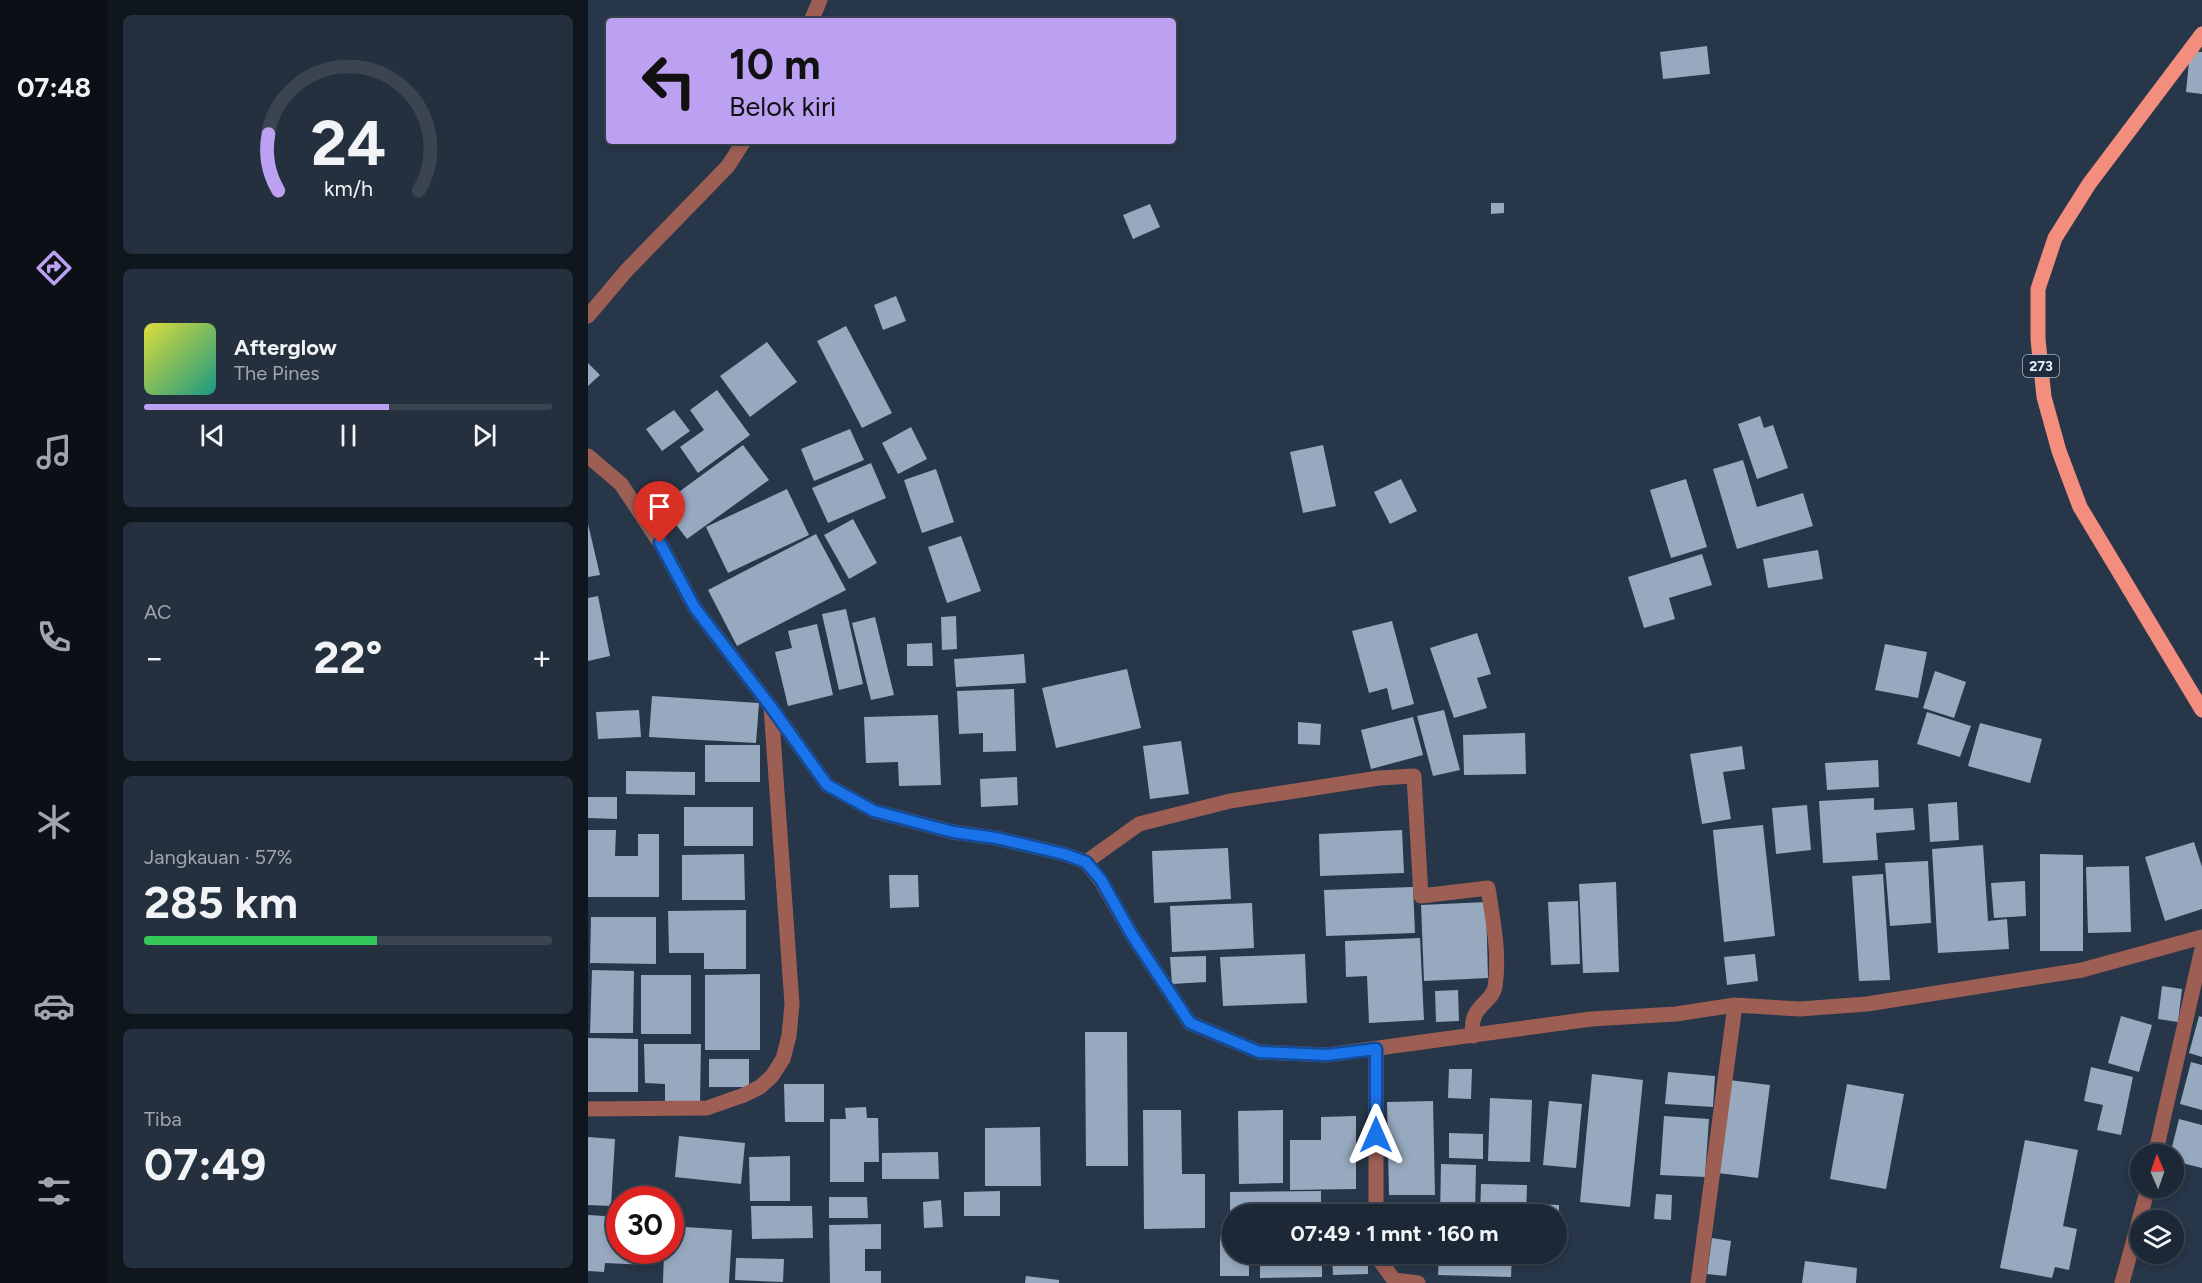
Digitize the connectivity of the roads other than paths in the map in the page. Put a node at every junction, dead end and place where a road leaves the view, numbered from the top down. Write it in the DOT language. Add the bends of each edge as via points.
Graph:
graph roads {
  1 [pos="820,0"];
  2 [pos="812,18"];
  3 [pos="2202,34"];
  4 [pos="742,144"];
  5 [pos="588,316"];
  6 [pos="588,456"];
  7 [pos="771,707"];
  8 [pos="2202,710"];
  9 [pos="1086,862"];
  10 [pos="2202,937"];
  11 [pos="2202,949"];
  12 [pos="1735,1005"];
  13 [pos="1473,1036"];
  14 [pos="1376,1049"];
  15 [pos="588,1109"];
  16 [pos="2158,1144"];
  17 [pos="2145,1198"];
  18 [pos="1376,1204"];
  19 [pos="1382,1264"];
  20 [pos="1418,1283"];
  21 [pos="1698,1283"];
  22 [pos="2122,1283"];
  1 -- 2 [label="street"];
  3 -- 8 [label="main road, 273" via="2055,238 2038,289 2044,397 2080,507"];
  4 -- 5 [label="street" via="728,166"];
  6 -- 7 [label="street" via="621,484 660,543 695,608"];
  7 -- 9 [label="street" via="827,785 874,811"];
  7 -- 15 [label="street" via="792,1004 783,1059 760,1087 707,1108"];
  9 -- 13 [label="street" via="1139,824 1150,821 1230,801 1414,776 1421,896 1488,888 1497,947 1495,990 1477,1009"];
  9 -- 14 [label="street" via="1190,1023 1259,1052 1327,1055"];
  10 -- 12 [label="street" via="2082,970 1867,1004 1800,1009"];
  11 -- 16 [label="street"];
  12 -- 13 [label="street"];
  12 -- 21 [label="street"];
  13 -- 14 [label="street"];
  14 -- 18 [label="street"];
  17 -- 22 [label="street"];
  19 -- 20 [label="street" via="1394,1280"];
}
